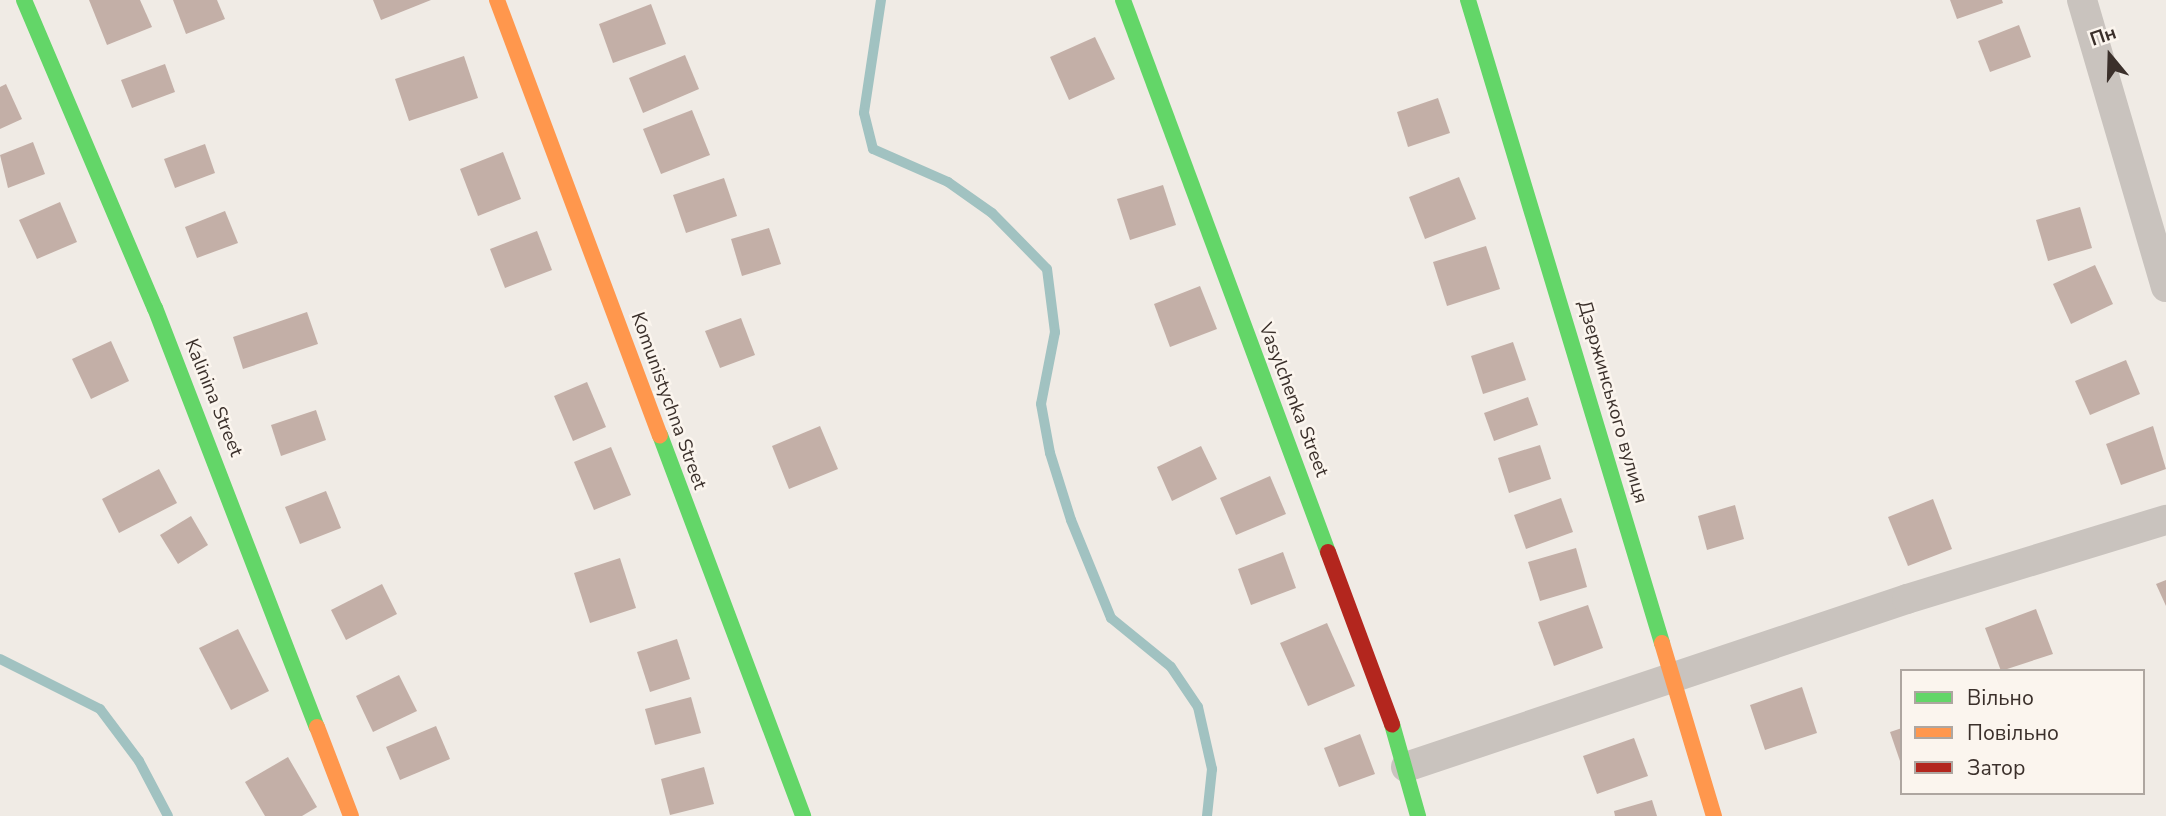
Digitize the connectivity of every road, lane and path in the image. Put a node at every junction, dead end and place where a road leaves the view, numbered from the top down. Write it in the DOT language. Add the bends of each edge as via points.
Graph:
graph roads {
  1 [pos="24,0"];
  2 [pos="497,0"];
  3 [pos="1124,0"];
  4 [pos="1468,0"];
  5 [pos="2082,0"];
  6 [pos="2166,287"];
  7 [pos="2166,520"];
  8 [pos="1671,679"];
  9 [pos="1406,767"];
  10 [pos="351,816"];
  11 [pos="803,816"];
  12 [pos="1418,816"];
  13 [pos="1714,816"];
  1 -- 10 [label="street, Kalinina Street" via="155,308"];
  2 -- 11 [label="street, Komunistychna Street"];
  3 -- 9 [label="street, Vasylchenka Street"];
  4 -- 8 [label="street, Дзержинського вулиця"];
  5 -- 6 [label="street"];
  7 -- 8 [label="street" via="1907,599"];
  8 -- 9 [label="street"];
  8 -- 13 [label="street, Дзержинського вулиця"];
  9 -- 12 [label="street, Vasylchenka Street"];
}
